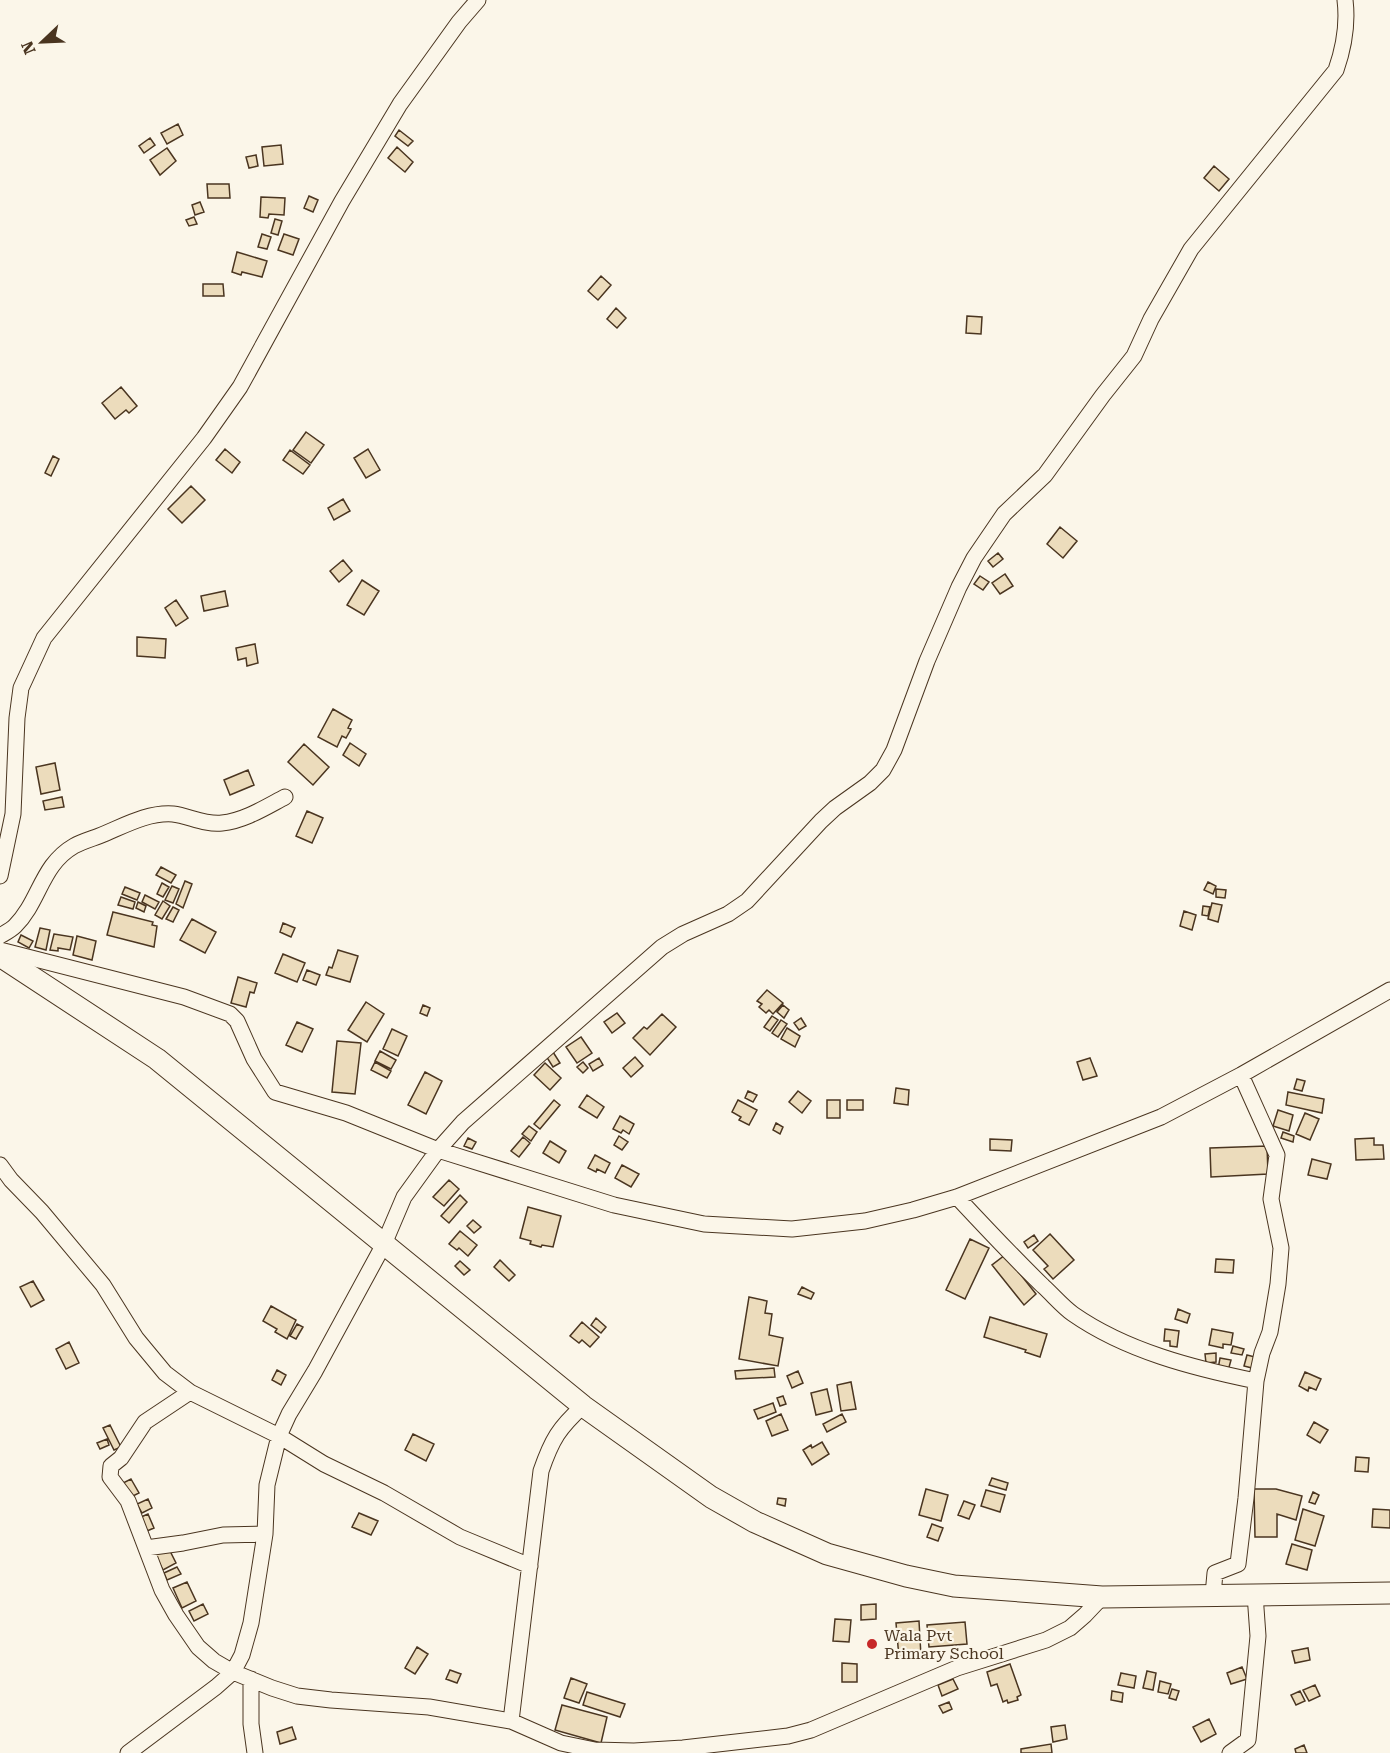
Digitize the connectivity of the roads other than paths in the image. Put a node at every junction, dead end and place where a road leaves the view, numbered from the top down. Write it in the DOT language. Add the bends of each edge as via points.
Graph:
graph roads {
  1 [pos="478,0"];
  2 [pos="1345,0"];
  3 [pos="285,797"];
  4 [pos="0,876"];
  5 [pos="0,936"];
  6 [pos="0,950"];
  7 [pos="0,956"];
  8 [pos="1390,990"];
  9 [pos="1241,1075"];
  10 [pos="438,1150"];
  11 [pos="0,1165"];
  12 [pos="957,1197"];
  13 [pos="384,1244"];
  14 [pos="1256,1381"];
  15 [pos="190,1392"];
  16 [pos="583,1406"];
  17 [pos="279,1436"];
  18 [pos="265,1534"];
  19 [pos="146,1548"];
  20 [pos="530,1566"];
  21 [pos="1390,1593"];
  22 [pos="1255,1594"];
  23 [pos="1213,1595"];
  24 [pos="1102,1597"];
  25 [pos="233,1672"];
  26 [pos="251,1679"];
  27 [pos="511,1720"];
  28 [pos="128,1753"];
  29 [pos="255,1753"];
  30 [pos="1230,1753"];
  1 -- 4 [label="street" via="400,104 234,395 44,638 21,688 13,814"];
  2 -- 10 [label="street" via="1347,15 1336,70 1191,249 1134,356 1045,475 1004,514 974,558 883,770 821,821 747,901 662,947 463,1122"];
  3 -- 5 [label="street" via="223,823 161,814 75,845 48,869 26,912"];
  6 -- 10 [label="street" via="184,997 230,1014 275,1092 346,1113"];
  7 -- 13 [label="main road" via="158,1059"];
  8 -- 9 [label="street"];
  9 -- 12 [label="street" via="1161,1117"];
  9 -- 14 [label="street" via="1277,1155 1272,1199 1281,1248 1278,1284"];
  10 -- 12 [label="street" via="614,1205 704,1224 792,1229 865,1221"];
  10 -- 13 [label="street" via="404,1197"];
  11 -- 15 [label="street" via="103,1285 158,1365"];
  12 -- 14 [label="street" via="1071,1312 1100,1331 1145,1351"];
  13 -- 16 [label="main road"];
  13 -- 17 [label="street"];
  14 -- 23 [label="street" via="1238,1564 1215,1573"];
  15 -- 17 [label="street"];
  15 -- 19 [label="street" via="145,1422 122,1458 111,1466 110,1477 128,1501"];
  16 -- 20 [label="street" via="562,1425 541,1471"];
  16 -- 24 [label="main road" via="711,1497 755,1522 827,1554 954,1586"];
  17 -- 18 [label="street" via="267,1485"];
  17 -- 20 [label="street" via="460,1537"];
  18 -- 19 [label="street" via="223,1535"];
  18 -- 25 [label="street" via="251,1623"];
  19 -- 25 [label="street" via="162,1590 198,1647"];
  20 -- 27 [label="street"];
  21 -- 22 [label="main road"];
  22 -- 23 [label="main road"];
  22 -- 30 [label="street" via="1258,1636 1248,1740"];
  23 -- 24 [label="main road"];
  24 -- 27 [label="street" via="1070,1628 1046,1640 957,1668 811,1730 788,1736 634,1752 595,1750 561,1743"];
  25 -- 26 [label="street"];
  25 -- 28 [label="street"];
  26 -- 27 [label="street" via="297,1696 429,1707"];
  26 -- 29 [label="street"];
}
